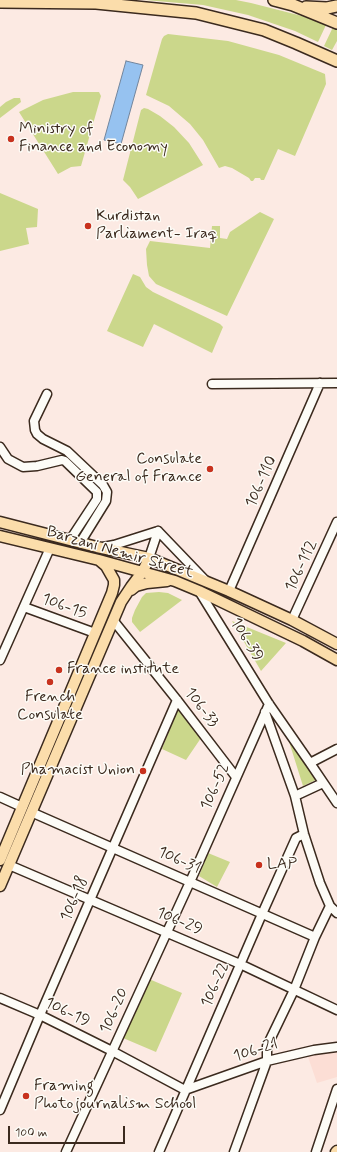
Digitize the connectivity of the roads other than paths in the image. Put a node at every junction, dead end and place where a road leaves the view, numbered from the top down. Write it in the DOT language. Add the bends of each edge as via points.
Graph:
graph roads {
  1 [pos="61,0"];
  2 [pos="274,0"];
  3 [pos="0,2"];
  4 [pos="85,2"];
  5 [pos="293,5"];
  6 [pos="337,6"];
  7 [pos="337,23"];
  8 [pos="337,61"];
  9 [pos="320,383"];
  10 [pos="337,383"];
  11 [pos="212,384"];
  12 [pos="47,394"];
  13 [pos="0,448"];
  14 [pos="0,522"];
  15 [pos="337,522"];
  16 [pos="158,532"];
  17 [pos="0,536"];
  18 [pos="75,541"];
  19 [pos="97,547"];
  20 [pos="50,548"];
  21 [pos="149,558"];
  22 [pos="99,560"];
  23 [pos="143,571"];
  24 [pos="175,581"];
  25 [pos="206,581"];
  26 [pos="199,591"];
  27 [pos="229,591"];
  28 [pos="120,602"];
  29 [pos="24,607"];
  30 [pos="113,620"];
  31 [pos="292,620"];
  32 [pos="96,632"];
  33 [pos="106,636"];
  34 [pos="337,644"];
  35 [pos="0,660"];
  36 [pos="337,660"];
  37 [pos="177,700"];
  38 [pos="267,708"];
  39 [pos="56,742"];
  40 [pos="337,749"];
  41 [pos="310,762"];
  42 [pos="236,777"];
  43 [pos="323,783"];
  44 [pos="295,796"];
  45 [pos="0,797"];
  46 [pos="337,803"];
  47 [pos="27,810"];
  48 [pos="304,834"];
  49 [pos="112,847"];
  50 [pos="4,863"];
  51 [pos="190,882"];
  52 [pos="0,886"];
  53 [pos="90,899"];
  54 [pos="330,906"];
  55 [pos="337,913"];
  56 [pos="262,914"];
  57 [pos="166,932"];
  58 [pos="315,938"];
  59 [pos="240,964"];
  60 [pos="294,990"];
  61 [pos="0,998"];
  62 [pos="337,1010"];
  63 [pos="40,1015"];
  64 [pos="337,1047"];
  65 [pos="112,1051"];
  66 [pos="267,1061"];
  67 [pos="337,1089"];
  68 [pos="185,1090"];
  69 [pos="0,1110"];
  70 [pos="66,1152"];
  71 [pos="158,1152"];
  72 [pos="234,1152"];
  73 [pos="316,1152"];
  1 -- 4 [label="highway"];
  2 -- 5 [label="highway"];
  3 -- 4 [label="highway"];
  4 -- 8 [label="highway" via="175,10 223,19 264,30"];
  5 -- 6 [label="highway" via="312,8"];
  5 -- 7 [label="highway"];
  9 -- 10 [label="street"];
  9 -- 11 [label="street"];
  9 -- 27 [label="street, 106-110"];
  12 -- 18 [label="street" via="34,421 36,434 67,451 103,485 107,492 106,500"];
  13 -- 18 [label="street" via="8,459 23,467 65,461 97,492 97,499"];
  14 -- 18 [label="main road, Barzani Nemir Street"];
  15 -- 31 [label="street, 106-112"];
  16 -- 19 [label="street" via="114,545"];
  16 -- 21 [label="street"];
  16 -- 25 [label="street"];
  17 -- 20 [label="main road, Barzani Nemir Street"];
  18 -- 19 [label="main road, Barzani Nemir Street"];
  19 -- 21 [label="main road, Barzani Nemir Street"];
  20 -- 22 [label="main road, Barzani Nemir Street"];
  20 -- 29 [label="street"];
  21 -- 23 [label="main road"];
  21 -- 25 [label="main road, Barzani Nemir Street"];
  22 -- 23 [label="main road, Barzani Nemir Street"];
  22 -- 32 [label="main road" via="111,574 114,585"];
  23 -- 24 [label="main road, Barzani Nemir Street"];
  23 -- 28 [label="main road"];
  24 -- 26 [label="main road, Barzani Nemir Street"];
  24 -- 28 [label="main road" via="156,581 140,585 132,589"];
  25 -- 27 [label="main road, Barzani Nemir Street"];
  26 -- 36 [label="main road, Barzani Nemir Street"];
  26 -- 38 [label="street, 106-39"];
  27 -- 31 [label="main road, Barzani Nemir Street"];
  28 -- 30 [label="main road"];
  29 -- 32 [label="street, 106-15"];
  29 -- 35 [label="street"];
  30 -- 33 [label="main road"];
  30 -- 37 [label="street, 106-33"];
  31 -- 34 [label="main road, Barzani Nemir Street"];
  32 -- 33 [label="main road"];
  32 -- 39 [label="main road"];
  33 -- 39 [label="main road"];
  37 -- 42 [label="street, 106-33"];
  37 -- 49 [label="street, 106-18"];
  38 -- 41 [label="street"];
  38 -- 42 [label="street, 106-52"];
  38 -- 44 [label="street"];
  39 -- 47 [label="main road"];
  40 -- 41 [label="street"];
  41 -- 43 [label="street"];
  42 -- 51 [label="street, 106-52"];
  43 -- 44 [label="street"];
  43 -- 46 [label="street"];
  44 -- 48 [label="street"];
  45 -- 47 [label="street, 106-31"];
  47 -- 49 [label="street, 106-31"];
  47 -- 50 [label="main road"];
  48 -- 54 [label="street"];
  48 -- 56 [label="street, 106-22" via="296,838"];
  49 -- 51 [label="street, 106-31"];
  49 -- 53 [label="street, 106-18"];
  50 -- 52 [label="main road"];
  50 -- 53 [label="street, 106-29"];
  51 -- 56 [label="street, 106-31"];
  51 -- 57 [label="street, 106-20"];
  53 -- 57 [label="street, 106-29"];
  53 -- 63 [label="street, 106-18"];
  54 -- 55 [label="street"];
  54 -- 58 [label="street"];
  56 -- 58 [label="street, 106-31"];
  56 -- 59 [label="street, 106-22"];
  57 -- 59 [label="street, 106-29"];
  57 -- 65 [label="street, 106-20"];
  58 -- 60 [label="street"];
  59 -- 60 [label="street, 106-29"];
  59 -- 68 [label="street, 106-22"];
  60 -- 62 [label="street, 106-29"];
  60 -- 66 [label="street" via="267,1046"];
  61 -- 63 [label="street, 106-19"];
  63 -- 65 [label="street, 106-19"];
  63 -- 69 [label="street, 106-18"];
  64 -- 66 [label="street, 106-21"];
  65 -- 68 [label="street, 106-19"];
  65 -- 70 [label="street, 106-20"];
  66 -- 68 [label="street, 106-21"];
  66 -- 72 [label="street"];
  67 -- 73 [label="street"];
  68 -- 71 [label="street, 106-22"];
}
